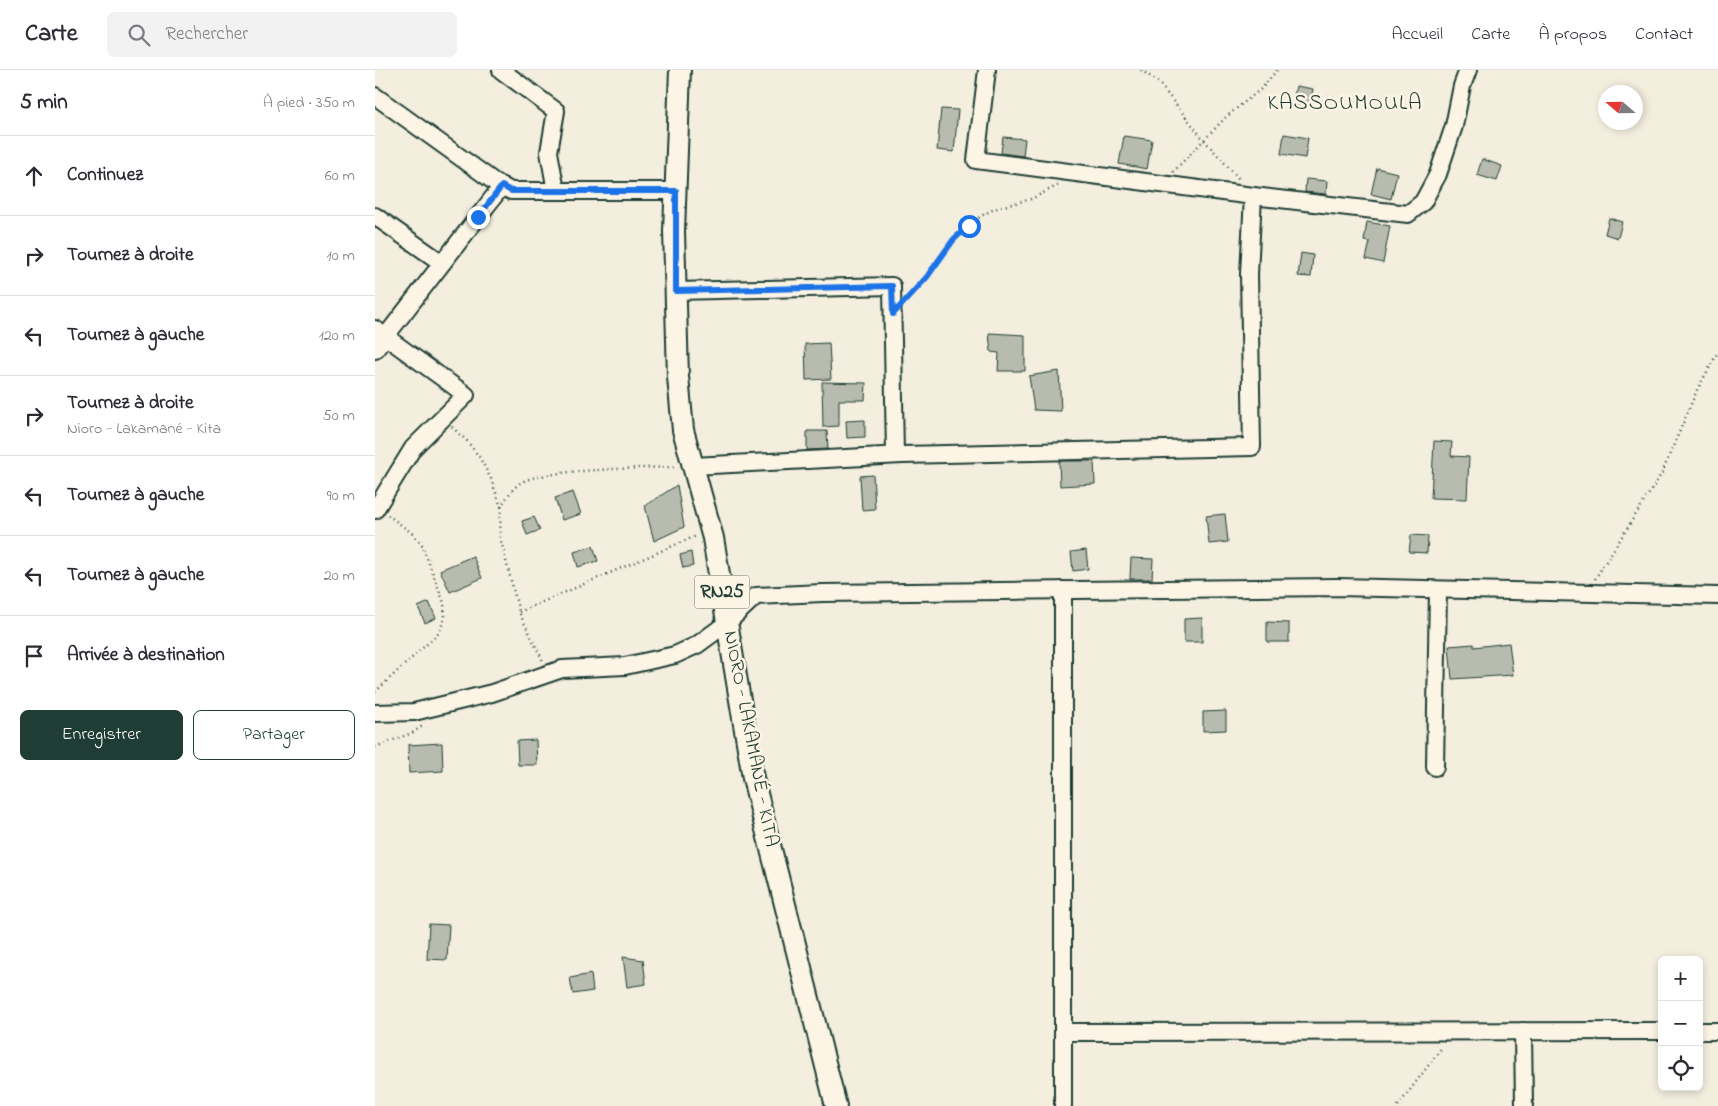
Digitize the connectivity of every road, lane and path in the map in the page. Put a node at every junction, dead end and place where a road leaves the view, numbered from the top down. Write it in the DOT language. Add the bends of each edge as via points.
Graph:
graph roads {
  1 [pos="501,70"];
  2 [pos="680,70"];
  3 [pos="987,70"];
  4 [pos="1141,70"];
  5 [pos="1277,70"];
  6 [pos="1469,70"];
  7 [pos="375,96"];
  8 [pos="1203,140"];
  9 [pos="1079,174"];
  10 [pos="1162,184"];
  11 [pos="502,186"];
  12 [pos="556,191"];
  13 [pos="676,191"];
  14 [pos="1253,196"];
  15 [pos="375,216"];
  16 [pos="442,263"];
  17 [pos="676,291"];
  18 [pos="893,314"];
  19 [pos="380,333"];
  20 [pos="375,350"];
  21 [pos="1718,352"];
  22 [pos="442,419"];
  23 [pos="895,455"];
  24 [pos="693,466"];
  25 [pos="501,507"];
  26 [pos="376,508"];
  27 [pos="711,529"];
  28 [pos="1063,590"];
  29 [pos="1438,590"];
  30 [pos="1586,593"];
  31 [pos="1718,596"];
  32 [pos="519,612"];
  33 [pos="727,623"];
  34 [pos="549,673"];
  35 [pos="375,692"];
  36 [pos="375,712"];
  37 [pos="1435,767"];
  38 [pos="1455,1031"];
  39 [pos="1523,1031"];
  40 [pos="1658,1031"];
  41 [pos="1703,1031"];
  42 [pos="1718,1031"];
  43 [pos="1063,1032"];
  44 [pos="836,1106"];
  45 [pos="1063,1106"];
  46 [pos="1398,1106"];
  47 [pos="1524,1106"];
  1 -- 12 [label="street" via="556,110 549,152"];
  2 -- 13 [label="main road, NIORO - LAKAMANÉ - KITA / RN25"];
  3 -- 9 [label="street" via="976,160"];
  4 -- 8 [label="path" via="1158,82"];
  5 -- 8 [label="path" via="1255,95"];
  6 -- 14 [label="street" via="1438,174 1423,202 1408,214"];
  7 -- 11 [label="street"];
  8 -- 10 [label="path"];
  8 -- 14 [label="path"];
  9 -- 10 [label="street"];
  9 -- 18 [label="path" via="1031,198 990,211 969,226 954,239 927,277"];
  10 -- 14 [label="street"];
  11 -- 12 [label="street" via="511,191"];
  11 -- 16 [label="street"];
  12 -- 13 [label="street"];
  13 -- 17 [label="main road, NIORO - LAKAMANÉ - KITA / RN25"];
  14 -- 23 [label="street" via="1249,274 1252,447"];
  15 -- 16 [label="street"];
  16 -- 19 [label="street"];
  17 -- 18 [label="street" via="892,286"];
  17 -- 24 [label="main road, NIORO - LAKAMANÉ - KITA / RN25" via="683,430"];
  18 -- 23 [label="street"];
  19 -- 20 [label="street"];
  19 -- 22 [label="street" via="466,395"];
  21 -- 30 [label="path" via="1697,390 1662,472"];
  22 -- 25 [label="path" via="467,441 480,458"];
  22 -- 26 [label="street" via="413,448"];
  23 -- 24 [label="street"];
  24 -- 25 [label="path" via="543,475 521,482"];
  24 -- 27 [label="main road, NIORO - LAKAMANÉ - KITA / RN25"];
  25 -- 32 [label="path" via="500,537"];
  26 -- 35 [label="path" via="412,533 422,545 444,603 445,617 439,633"];
  27 -- 32 [label="path"];
  27 -- 33 [label="main road, NIORO - LAKAMANÉ - KITA / RN25"];
  28 -- 29 [label="street" via="1338,587"];
  28 -- 33 [label="street" via="756,596"];
  28 -- 43 [label="street"];
  29 -- 30 [label="street"];
  29 -- 37 [label="street"];
  30 -- 31 [label="street"];
  32 -- 34 [label="path"];
  33 -- 34 [label="street" via="697,645 675,655 625,666 562,669"];
  33 -- 44 [label="main road, NIORO - LAKAMANÉ - KITA / RN25" via="753,778"];
  34 -- 36 [label="street" via="492,693 414,712"];
  38 -- 39 [label="street"];
  38 -- 43 [label="street"];
  38 -- 46 [label="path"];
  39 -- 40 [label="street"];
  39 -- 47 [label="street"];
  41 -- 42 [label="street"];
  43 -- 45 [label="street"];
}
